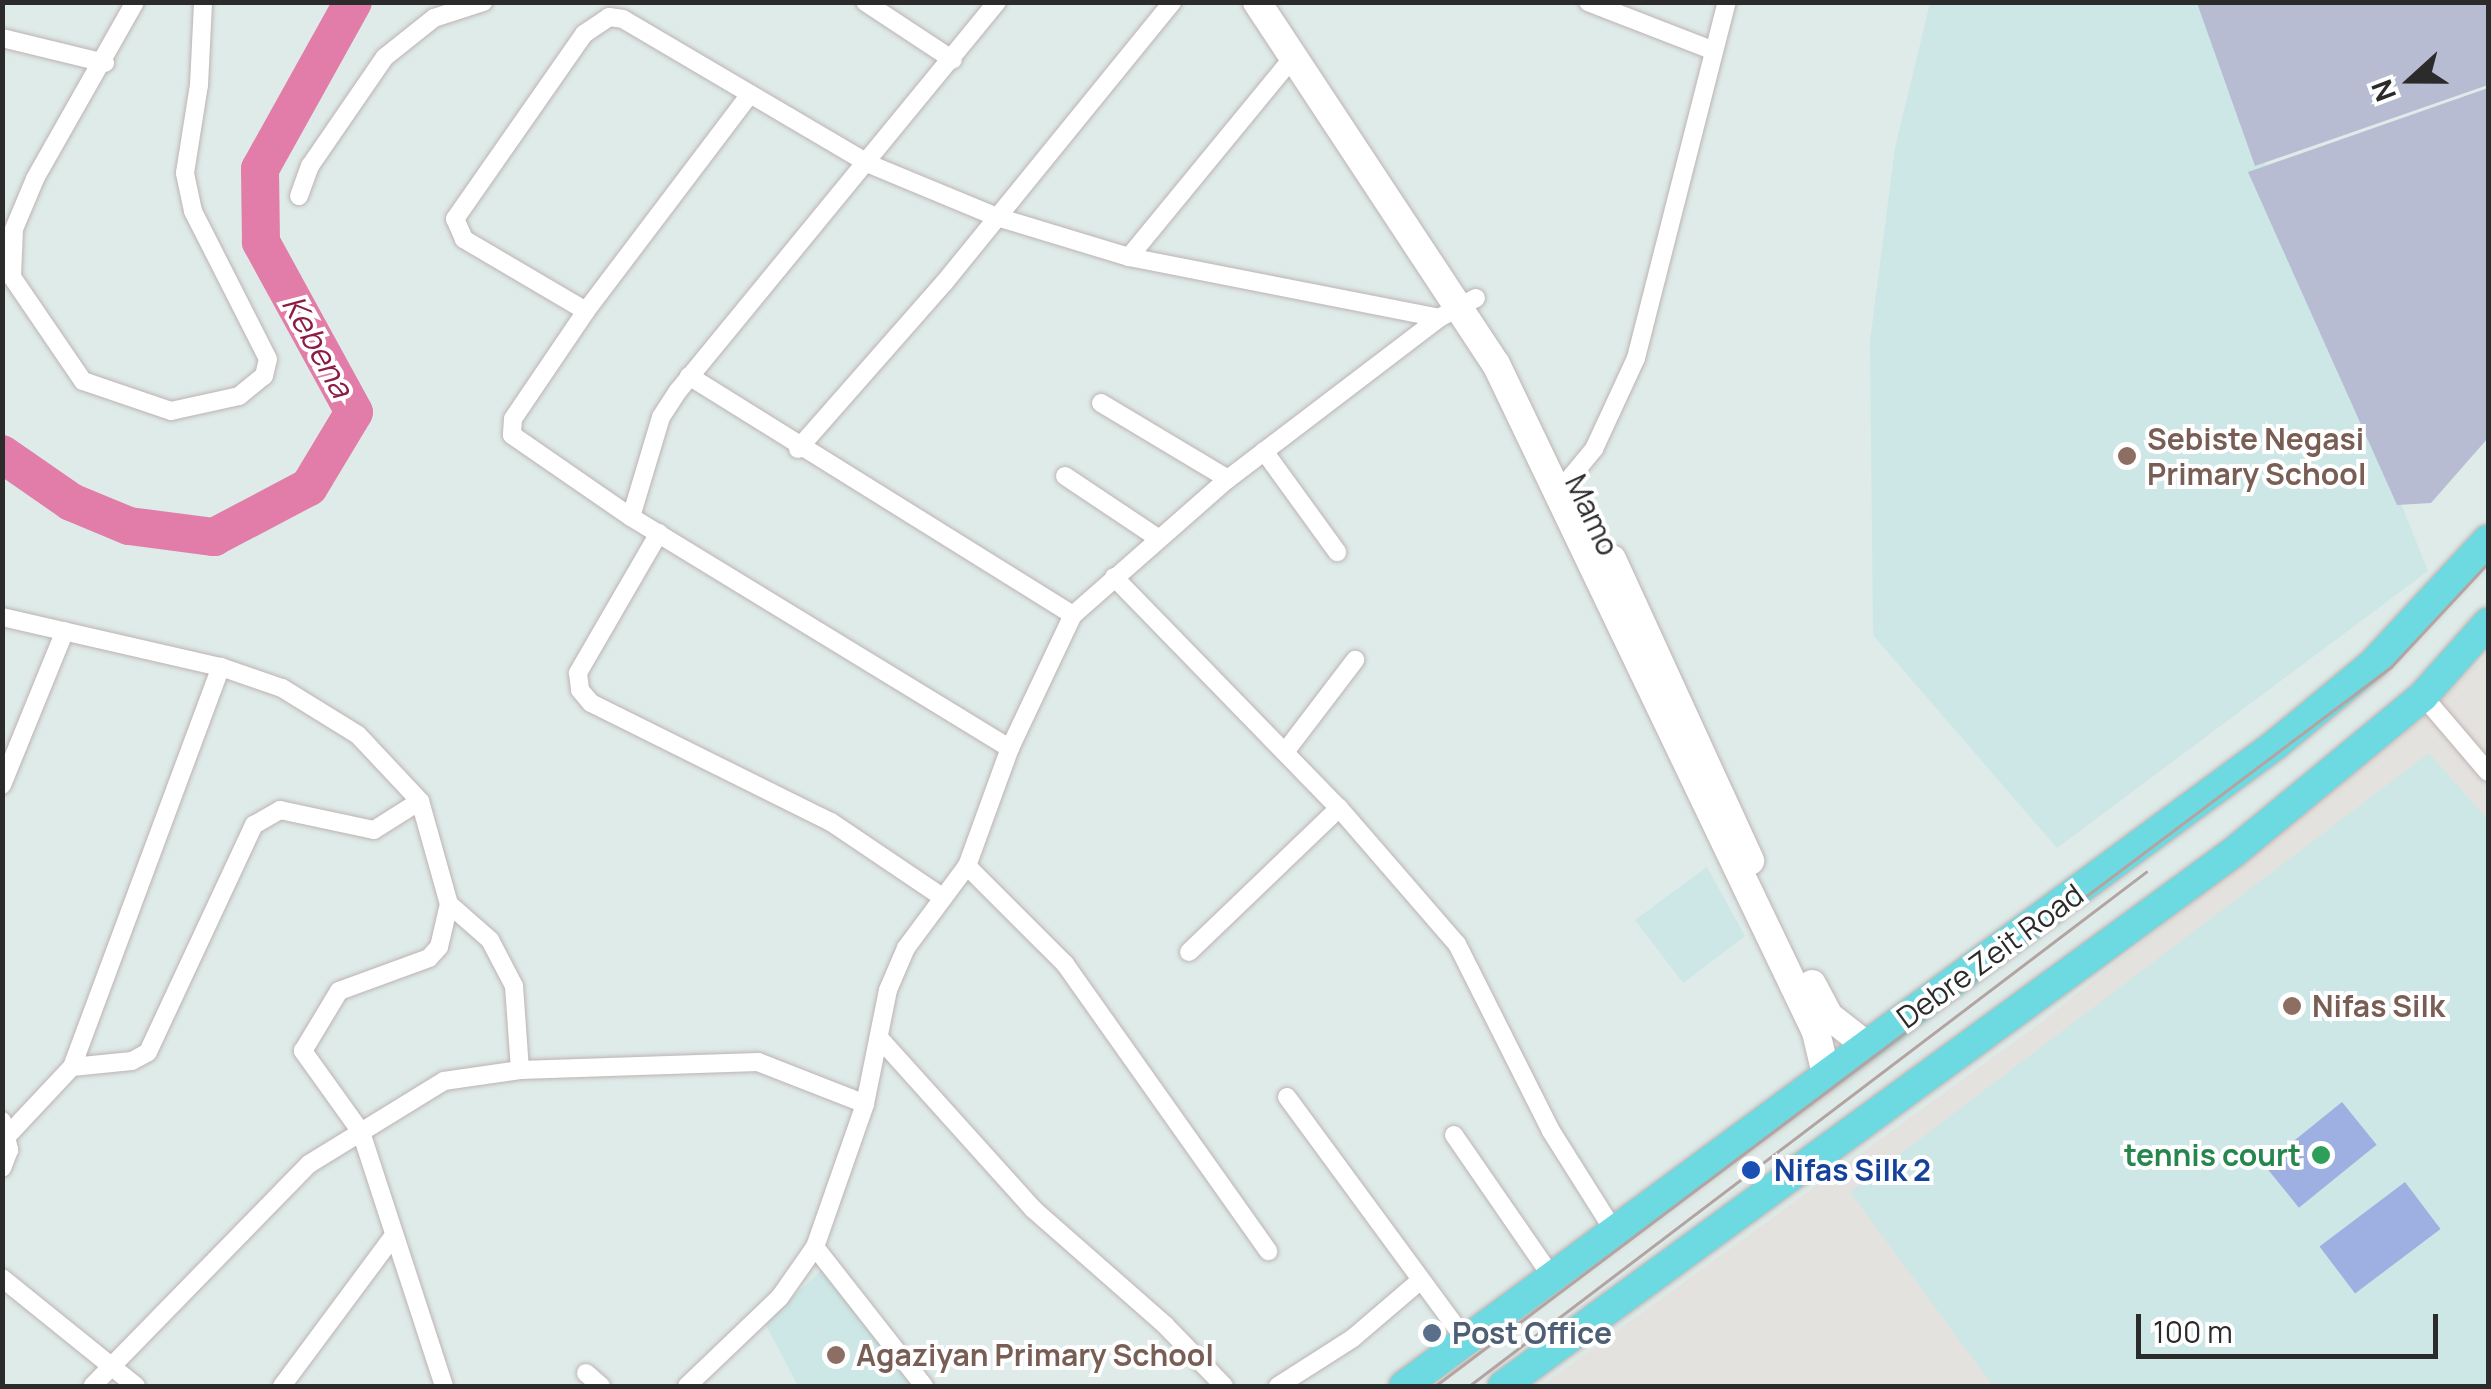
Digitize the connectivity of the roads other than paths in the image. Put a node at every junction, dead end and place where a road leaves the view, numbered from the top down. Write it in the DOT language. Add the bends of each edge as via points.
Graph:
graph roads {
  1 [pos="135,2"];
  2 [pos="203,2"];
  3 [pos="484,2"];
  4 [pos="865,2"];
  5 [pos="997,2"];
  6 [pos="1172,2"];
  7 [pos="1258,2"];
  8 [pos="1278,2"];
  9 [pos="1588,2"];
  10 [pos="1727,2"];
  11 [pos="2,38"];
  12 [pos="1712,50"];
  13 [pos="1294,56"];
  14 [pos="954,60"];
  15 [pos="105,63"];
  16 [pos="747,98"];
  17 [pos="869,164"];
  18 [pos="299,196"];
  19 [pos="996,217"];
  20 [pos="1129,257"];
  21 [pos="1459,307"];
  22 [pos="586,311"];
  23 [pos="689,376"];
  24 [pos="1101,403"];
  25 [pos="798,449"];
  26 [pos="1264,451"];
  27 [pos="1066,476"];
  28 [pos="1228,479"];
  29 [pos="1568,483"];
  30 [pos="630,517"];
  31 [pos="659,533"];
  32 [pos="1158,538"];
  33 [pos="2488,540"];
  34 [pos="1337,552"];
  35 [pos="1114,577"];
  36 [pos="1073,615"];
  37 [pos="2,617"];
  38 [pos="2488,623"];
  39 [pos="64,631"];
  40 [pos="1355,660"];
  41 [pos="220,666"];
  42 [pos="2424,696"];
  43 [pos="1010,748"];
  44 [pos="1285,752"];
  45 [pos="2488,772"];
  46 [pos="2,785"];
  47 [pos="1706,788"];
  48 [pos="420,801"];
  49 [pos="1339,808"];
  50 [pos="968,866"];
  51 [pos="942,896"];
  52 [pos="449,904"];
  53 [pos="1189,952"];
  54 [pos="881,1040"];
  55 [pos="1866,1045"];
  56 [pos="72,1067"];
  57 [pos="520,1070"];
  58 [pos="1826,1074"];
  59 [pos="1287,1096"];
  60 [pos="866,1104"];
  61 [pos="6,1128"];
  62 [pos="362,1132"];
  63 [pos="1454,1135"];
  64 [pos="2,1168"];
  65 [pos="1614,1231"];
  66 [pos="394,1235"];
  67 [pos="815,1247"];
  68 [pos="1268,1252"];
  69 [pos="1552,1277"];
  70 [pos="2,1278"];
  71 [pos="1422,1280"];
  72 [pos="1466,1341"];
  73 [pos="109,1364"];
  74 [pos="586,1372"];
  75 [pos="92,1386"];
  76 [pos="136,1386"];
  77 [pos="282,1386"];
  78 [pos="444,1386"];
  79 [pos="601,1386"];
  80 [pos="687,1386"];
  81 [pos="924,1386"];
  82 [pos="1224,1386"];
  83 [pos="1278,1386"];
  84 [pos="1404,1386"];
  85 [pos="1502,1386"];
  1 -- 15 [label="street"];
  2 -- 15 [label="street" via="185,173 193,210 268,359 264,376 239,396 171,411 108,395 65,361 12,276 14,229 35,179 67,114"];
  3 -- 18 [label="street" via="434,18 385,57 310,166"];
  4 -- 14 [label="street"];
  5 -- 14 [label="street"];
  6 -- 19 [label="street"];
  7 -- 13 [label="street"];
  8 -- 21 [label="street, Mamo"];
  9 -- 12 [label="street"];
  10 -- 12 [label="street"];
  11 -- 15 [label="street"];
  12 -- 29 [label="street" via="1636,358"];
  13 -- 20 [label="street"];
  13 -- 21 [label="street"];
  14 -- 17 [label="street"];
  16 -- 17 [label="street"];
  16 -- 22 [label="street"];
  16 -- 22 [label="street" via="623,19 609,17 584,34 455,219 455,229"];
  17 -- 19 [label="street"];
  17 -- 23 [label="street"];
  19 -- 20 [label="street"];
  19 -- 25 [label="street"];
  20 -- 21 [label="street"];
  21 -- 26 [label="street"];
  21 -- 29 [label="street, Mamo"];
  22 -- 30 [label="street" via="513,420 512,435"];
  23 -- 25 [label="street"];
  23 -- 30 [label="street" via="662,416"];
  24 -- 28 [label="street"];
  25 -- 36 [label="street"];
  26 -- 28 [label="street"];
  26 -- 34 [label="street"];
  27 -- 32 [label="street"];
  28 -- 32 [label="street"];
  29 -- 47 [label="street, Mamo"];
  30 -- 31 [label="street"];
  31 -- 43 [label="street"];
  31 -- 51 [label="street" via="578,673 580,690 591,702 831,822"];
  32 -- 35 [label="street"];
  33 -- 55 [label="main road, Debre Zeit Road" via="2324,706"];
  35 -- 36 [label="street"];
  35 -- 44 [label="street"];
  36 -- 43 [label="street"];
  37 -- 39 [label="street"];
  38 -- 42 [label="main road, Debre Zeit Road"];
  39 -- 41 [label="street"];
  39 -- 46 [label="street"];
  40 -- 44 [label="street"];
  41 -- 48 [label="street" via="282,688 358,735"];
  41 -- 56 [label="street"];
  42 -- 45 [label="street"];
  42 -- 85 [label="main road, Debre Zeit Road" via="2177,896"];
  43 -- 50 [label="street"];
  44 -- 49 [label="street"];
  47 -- 55 [label="street, Mamo" via="1829,1016"];
  47 -- 58 [label="street" via="1816,1032"];
  48 -- 52 [label="street" via="445,871"];
  48 -- 56 [label="street" via="374,830 296,810 280,810 254,825 148,1052 132,1061"];
  49 -- 53 [label="street"];
  49 -- 65 [label="street" via="1457,944 1552,1131"];
  50 -- 51 [label="street"];
  50 -- 68 [label="street" via="1065,964"];
  51 -- 54 [label="street" via="894,976"];
  52 -- 57 [label="street" via="508,966"];
  52 -- 62 [label="street" via="439,947 429,958 340,991 307,1038 308,1062"];
  54 -- 60 [label="street"];
  54 -- 82 [label="street" via="1033,1210"];
  55 -- 58 [label="main road, Debre Zeit Road"];
  56 -- 61 [label="street"];
  57 -- 60 [label="street" via="758,1062"];
  57 -- 62 [label="street" via="444,1081"];
  58 -- 65 [label="main road, Debre Zeit Road"];
  59 -- 71 [label="street"];
  60 -- 67 [label="street"];
  61 -- 64 [label="street"];
  62 -- 66 [label="street"];
  62 -- 73 [label="street" via="309,1164"];
  63 -- 69 [label="street"];
  65 -- 69 [label="main road, Debre Zeit Road"];
  66 -- 77 [label="street"];
  66 -- 78 [label="street"];
  67 -- 80 [label="street" via="780,1297"];
  67 -- 81 [label="street"];
  69 -- 72 [label="main road, Debre Zeit Road"];
  70 -- 73 [label="street"];
  71 -- 72 [label="street"];
  71 -- 83 [label="street" via="1354,1338"];
  72 -- 84 [label="main road, Debre Zeit Road"];
  73 -- 75 [label="street"];
  73 -- 76 [label="street"];
  74 -- 79 [label="street"];
}
